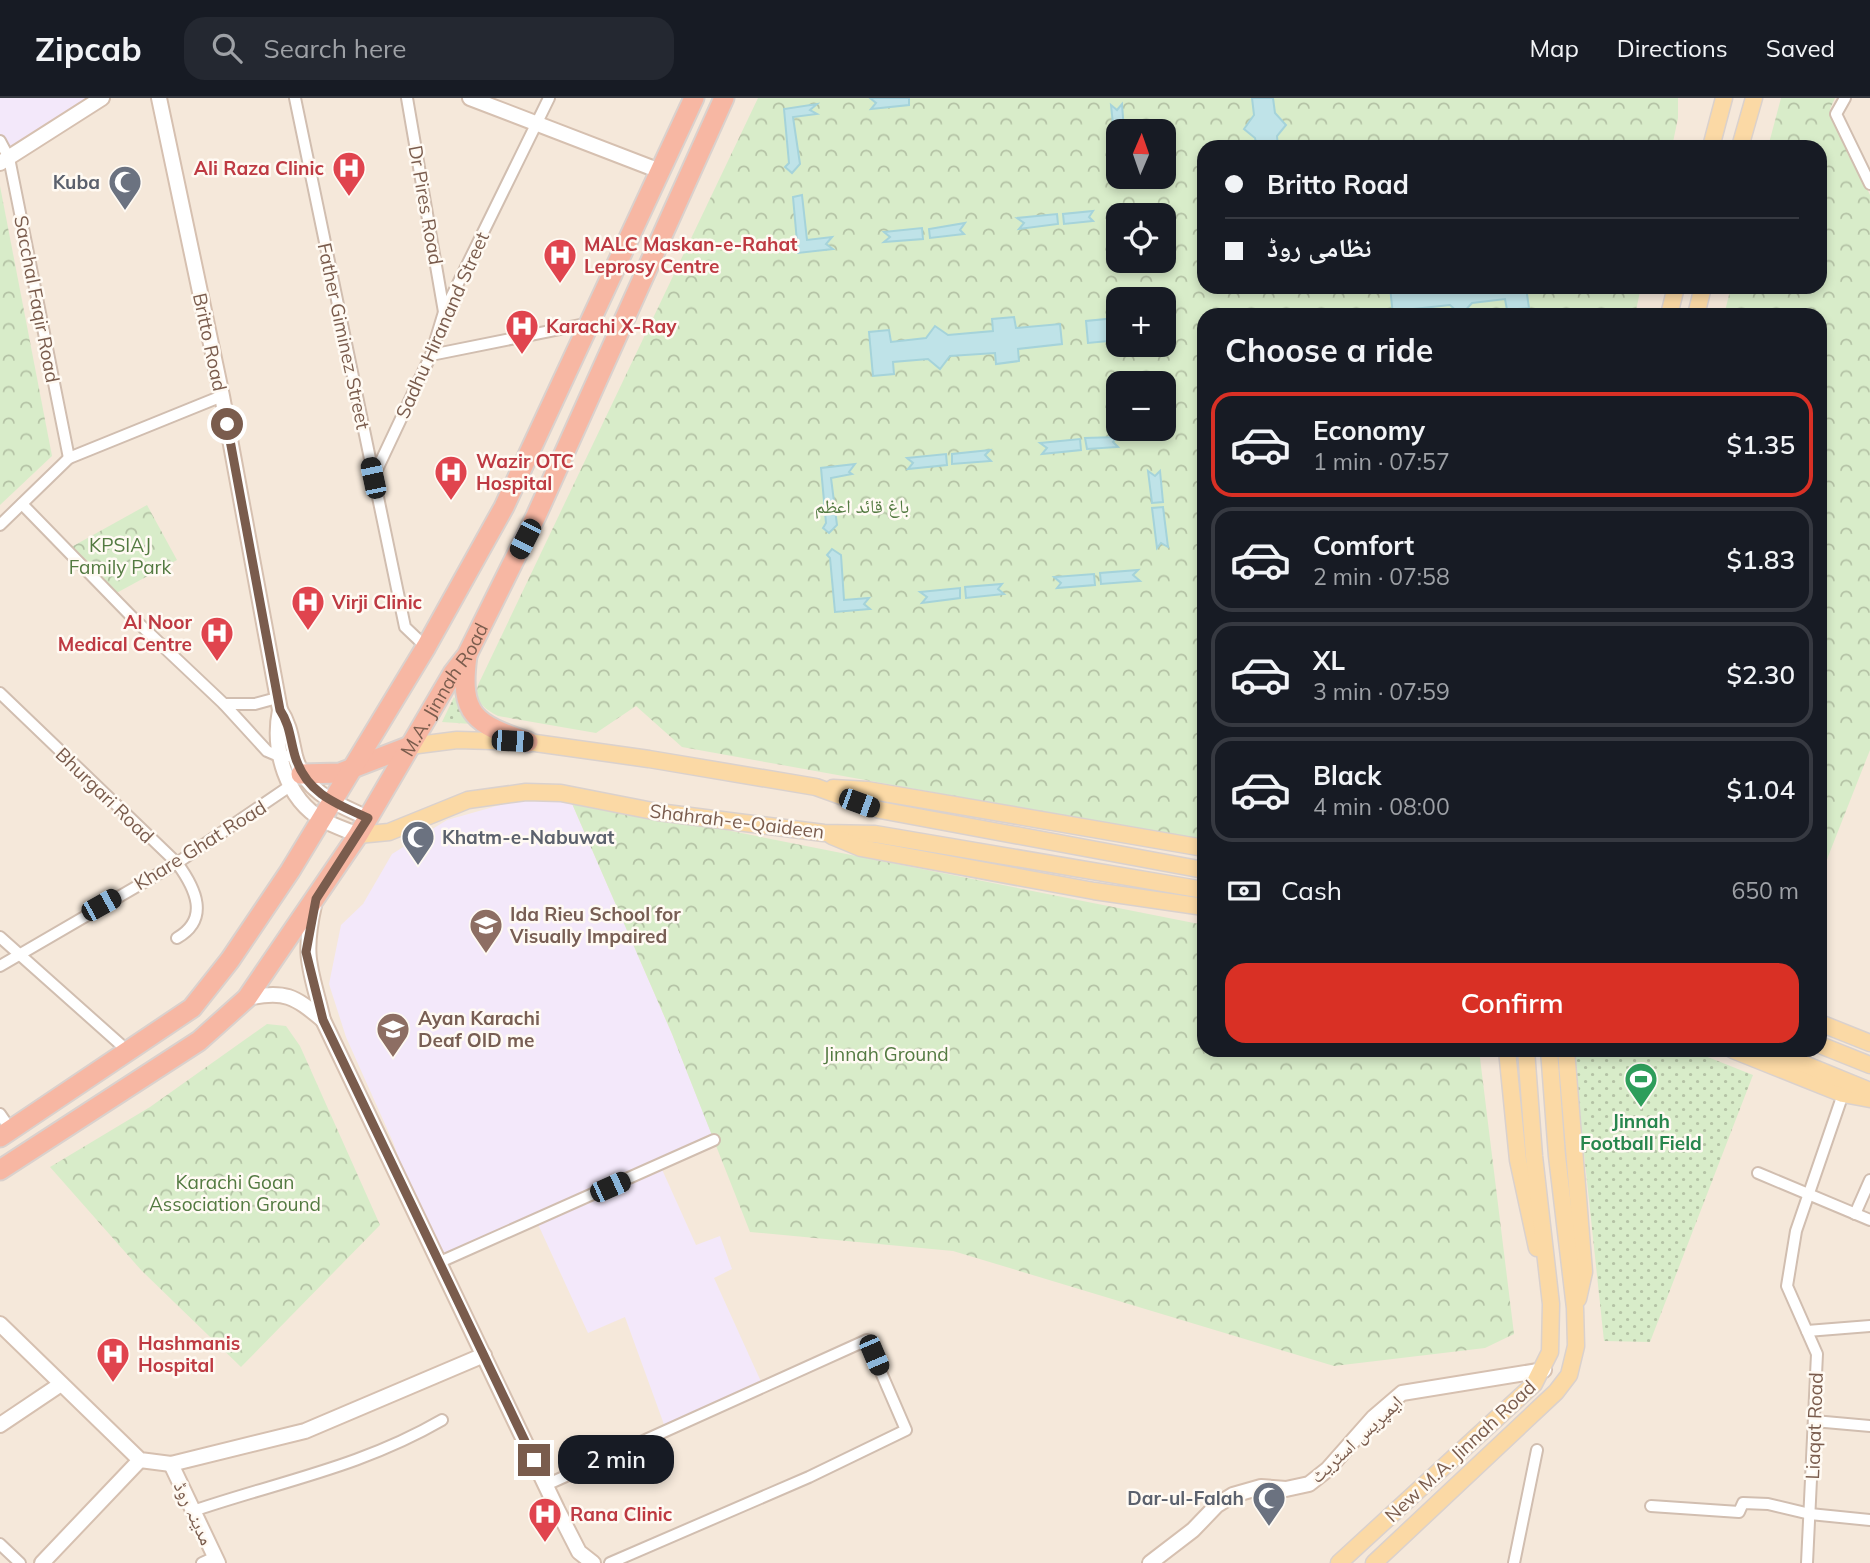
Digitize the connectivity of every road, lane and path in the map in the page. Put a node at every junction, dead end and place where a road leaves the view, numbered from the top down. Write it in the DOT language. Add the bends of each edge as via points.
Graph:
graph roads {
  1 [pos="102,98"];
  2 [pos="159,98"];
  3 [pos="295,98"];
  4 [pos="407,98"];
  5 [pos="470,98"];
  6 [pos="549,98"];
  7 [pos="694,98"];
  8 [pos="724,98"];
  9 [pos="1724,98"];
  10 [pos="1754,98"];
  11 [pos="1845,98"];
  12 [pos="538,123"];
  13 [pos="1713,140"];
  14 [pos="1742,140"];
  15 [pos="0,141"];
  16 [pos="5,160"];
  17 [pos="660,171"];
  18 [pos="1870,184"];
  19 [pos="444,312"];
  20 [pos="591,323"];
  21 [pos="431,355"];
  22 [pos="222,396"];
  23 [pos="69,458"];
  24 [pos="373,478"];
  25 [pos="22,504"];
  26 [pos="0,525"];
  27 [pos="426,647"];
  28 [pos="467,655"];
  29 [pos="0,693"];
  30 [pos="224,704"];
  31 [pos="278,704"];
  32 [pos="528,742"];
  33 [pos="410,746"];
  34 [pos="292,768"];
  35 [pos="350,770"];
  36 [pos="816,787"];
  37 [pos="332,801"];
  38 [pos="880,810"];
  39 [pos="322,819"];
  40 [pos="363,827"];
  41 [pos="824,833"];
  42 [pos="875,834"];
  43 [pos="1197,847"];
  44 [pos="177,863"];
  45 [pos="1197,869"];
  46 [pos="1197,890"];
  47 [pos="316,899"];
  48 [pos="1197,906"];
  49 [pos="0,937"];
  50 [pos="177,938"];
  51 [pos="18,955"];
  52 [pos="0,966"];
  53 [pos="247,999"];
  54 [pos="323,1020"];
  55 [pos="1827,1026"];
  56 [pos="1869,1041"];
  57 [pos="1827,1048"];
  58 [pos="127,1054"];
  59 [pos="1508,1057"];
  60 [pos="1527,1057"];
  61 [pos="1550,1057"];
  62 [pos="1567,1057"];
  63 [pos="1750,1057"];
  64 [pos="1787,1057"];
  65 [pos="1870,1065"];
  66 [pos="1870,1091"];
  67 [pos="1843,1094"];
  68 [pos="1870,1098"];
  69 [pos="4,1127"];
  70 [pos="714,1140"];
  71 [pos="6,1166"];
  72 [pos="1758,1172"];
  73 [pos="1870,1180"];
  74 [pos="1809,1194"];
  75 [pos="1855,1214"];
  76 [pos="1870,1220"];
  77 [pos="440,1262"];
  78 [pos="1552,1304"];
  79 [pos="1575,1308"];
  80 [pos="1870,1326"];
  81 [pos="1807,1331"];
  82 [pos="3,1332"];
  83 [pos="484,1356"];
  84 [pos="1544,1370"];
  85 [pos="61,1384"];
  86 [pos="442,1420"];
  87 [pos="1814,1421"];
  88 [pos="0,1425"];
  89 [pos="1870,1426"];
  90 [pos="1537,1450"];
  91 [pos="139,1460"];
  92 [pos="171,1464"];
  93 [pos="546,1485"];
  94 [pos="1651,1507"];
  95 [pos="193,1511"];
  96 [pos="1810,1514"];
  97 [pos="1870,1520"];
  98 [pos="0,1544"];
  99 [pos="212,1561"];
  100 [pos="20,1563"];
  101 [pos="42,1563"];
  102 [pos="593,1563"];
  103 [pos="610,1563"];
  104 [pos="1150,1563"];
  105 [pos="1339,1563"];
  106 [pos="1374,1563"];
  107 [pos="1514,1563"];
  108 [pos="1807,1563"];
  1 -- 16 [label="street"];
  2 -- 22 [label="street, Britto Road"];
  3 -- 24 [label="street, Father Giminez Street"];
  4 -- 19 [label="street, Dr Pires Road"];
  5 -- 12 [label="street"];
  6 -- 12 [label="street, Sadhu Hiranand Street"];
  7 -- 17 [label="highway, M.A. Jinnah Road"];
  8 -- 28 [label="highway, M.A. Jinnah Road" via="536,516"];
  9 -- 13 [label="main road"];
  10 -- 14 [label="main road"];
  11 -- 18 [label="street" via="1836,114"];
  12 -- 17 [label="street"];
  12 -- 19 [label="street, Sadhu Hiranand Street"];
  15 -- 16 [label="street, Sacchal Faqir Road"];
  16 -- 23 [label="street, Sacchal Faqir Road"];
  17 -- 20 [label="highway, M.A. Jinnah Road"];
  19 -- 21 [label="street, Sadhu Hiranand Street"];
  20 -- 21 [label="street"];
  20 -- 27 [label="highway, M.A. Jinnah Road" via="504,507"];
  21 -- 24 [label="street, Sadhu Hiranand Street"];
  22 -- 23 [label="street"];
  22 -- 31 [label="street, Britto Road"];
  23 -- 25 [label="street"];
  24 -- 27 [label="street, Father Giminez Street" via="405,627"];
  25 -- 26 [label="street"];
  25 -- 30 [label="street"];
  27 -- 35 [label="highway, M.A. Jinnah Road"];
  28 -- 32 [label="highway" via="464,691 469,709 479,722"];
  28 -- 33 [label="highway, M.A. Jinnah Road"];
  29 -- 44 [label="street, Bhurgari Road"];
  30 -- 31 [label="street"];
  30 -- 34 [label="street" via="267,751"];
  31 -- 34 [label="street, Britto Road" via="288,722"];
  32 -- 33 [label="main road, Shahrah-e-Qaideen" via="457,740"];
  32 -- 36 [label="main road, Shahrah-e-Qaideen"];
  33 -- 35 [label="highway"];
  33 -- 40 [label="highway, M.A. Jinnah Road"];
  34 -- 35 [label="highway" via="327,775"];
  34 -- 37 [label="street"];
  34 -- 39 [label="street, Britto Road" via="297,797"];
  34 -- 44 [label="street, Khare Ghat Road"];
  35 -- 37 [label="highway, M.A. Jinnah Road"];
  36 -- 38 [label="main road, Shahrah-e-Qaideen"];
  36 -- 43 [label="main road" via="867,790"];
  37 -- 39 [label="highway, M.A. Jinnah Road"];
  37 -- 40 [label="street"];
  38 -- 42 [label="main road"];
  38 -- 45 [label="main road, Shahrah-e-Qaideen"];
  39 -- 40 [label="street, Britto Road"];
  39 -- 58 [label="highway, M.A. Jinnah Road" via="206,992"];
  40 -- 41 [label="main road, Shahrah-e-Qaideen" via="389,832 468,800 526,792 561,793 658,812"];
  40 -- 47 [label="highway, M.A. Jinnah Road"];
  41 -- 42 [label="main road, Shahrah-e-Qaideen"];
  41 -- 48 [label="main road" via="861,848"];
  42 -- 46 [label="main road, Shahrah-e-Qaideen"];
  44 -- 50 [label="street, Bhurgari Road" via="196,906 196,922"];
  44 -- 51 [label="street, Khare Ghat Road"];
  47 -- 53 [label="highway, M.A. Jinnah Road"];
  47 -- 54 [label="street" via="306,952"];
  49 -- 51 [label="street"];
  51 -- 52 [label="street, Khare Ghat Road"];
  51 -- 58 [label="street"];
  53 -- 54 [label="street" via="272,993 295,998"];
  53 -- 71 [label="highway, M.A. Jinnah Road" via="199,1041"];
  54 -- 77 [label="street"];
  55 -- 56 [label="main road"];
  57 -- 65 [label="main road"];
  58 -- 69 [label="highway, M.A. Jinnah Road"];
  59 -- 78 [label="main road" via="1526,1208"];
  60 -- 78 [label="main road, New M.A. Jinnah Road"];
  61 -- 79 [label="main road, New M.A. Jinnah Road"];
  62 -- 79 [label="main road" via="1584,1272"];
  63 -- 67 [label="main road"];
  64 -- 66 [label="main road"];
  67 -- 68 [label="main road"];
  67 -- 74 [label="street, Liaqat Road"];
  70 -- 77 [label="street"];
  72 -- 74 [label="street"];
  73 -- 75 [label="street"];
  74 -- 75 [label="street"];
  74 -- 81 [label="street, Liaqat Road" via="1787,1286"];
  75 -- 76 [label="street"];
  77 -- 83 [label="street"];
  78 -- 84 [label="main road, New M.A. Jinnah Road" via="1550,1352"];
  79 -- 106 [label="main road, New M.A. Jinnah Road" via="1576,1346 1569,1375 1556,1392"];
  80 -- 81 [label="street"];
  81 -- 87 [label="street, Liaqat Road" via="1817,1354"];
  82 -- 85 [label="street"];
  83 -- 92 [label="street" via="305,1431"];
  83 -- 93 [label="street"];
  84 -- 104 [label="street, ایمپریس اسٹریٹ" via="1402,1393 1309,1484 1286,1489 1261,1487 1233,1495"];
  84 -- 105 [label="main road, New M.A. Jinnah Road"];
  85 -- 88 [label="street"];
  85 -- 91 [label="street"];
  86 -- 95 [label="street" via="404,1442 338,1469"];
  87 -- 89 [label="street"];
  87 -- 96 [label="street, Liaqat Road"];
  90 -- 107 [label="street"];
  91 -- 92 [label="street"];
  91 -- 101 [label="street"];
  92 -- 95 [label="street, مدینہ روڈ"];
  93 -- 102 [label="street" via="579,1552"];
  93 -- 103 [label="street" via="867,1340 906,1430"];
  94 -- 96 [label="street" via="1739,1512 1743,1503 1768,1504"];
  95 -- 99 [label="street, مدینہ روڈ"];
  96 -- 97 [label="street"];
  96 -- 108 [label="street, Liaqat Road"];
  98 -- 100 [label="street"];
}
